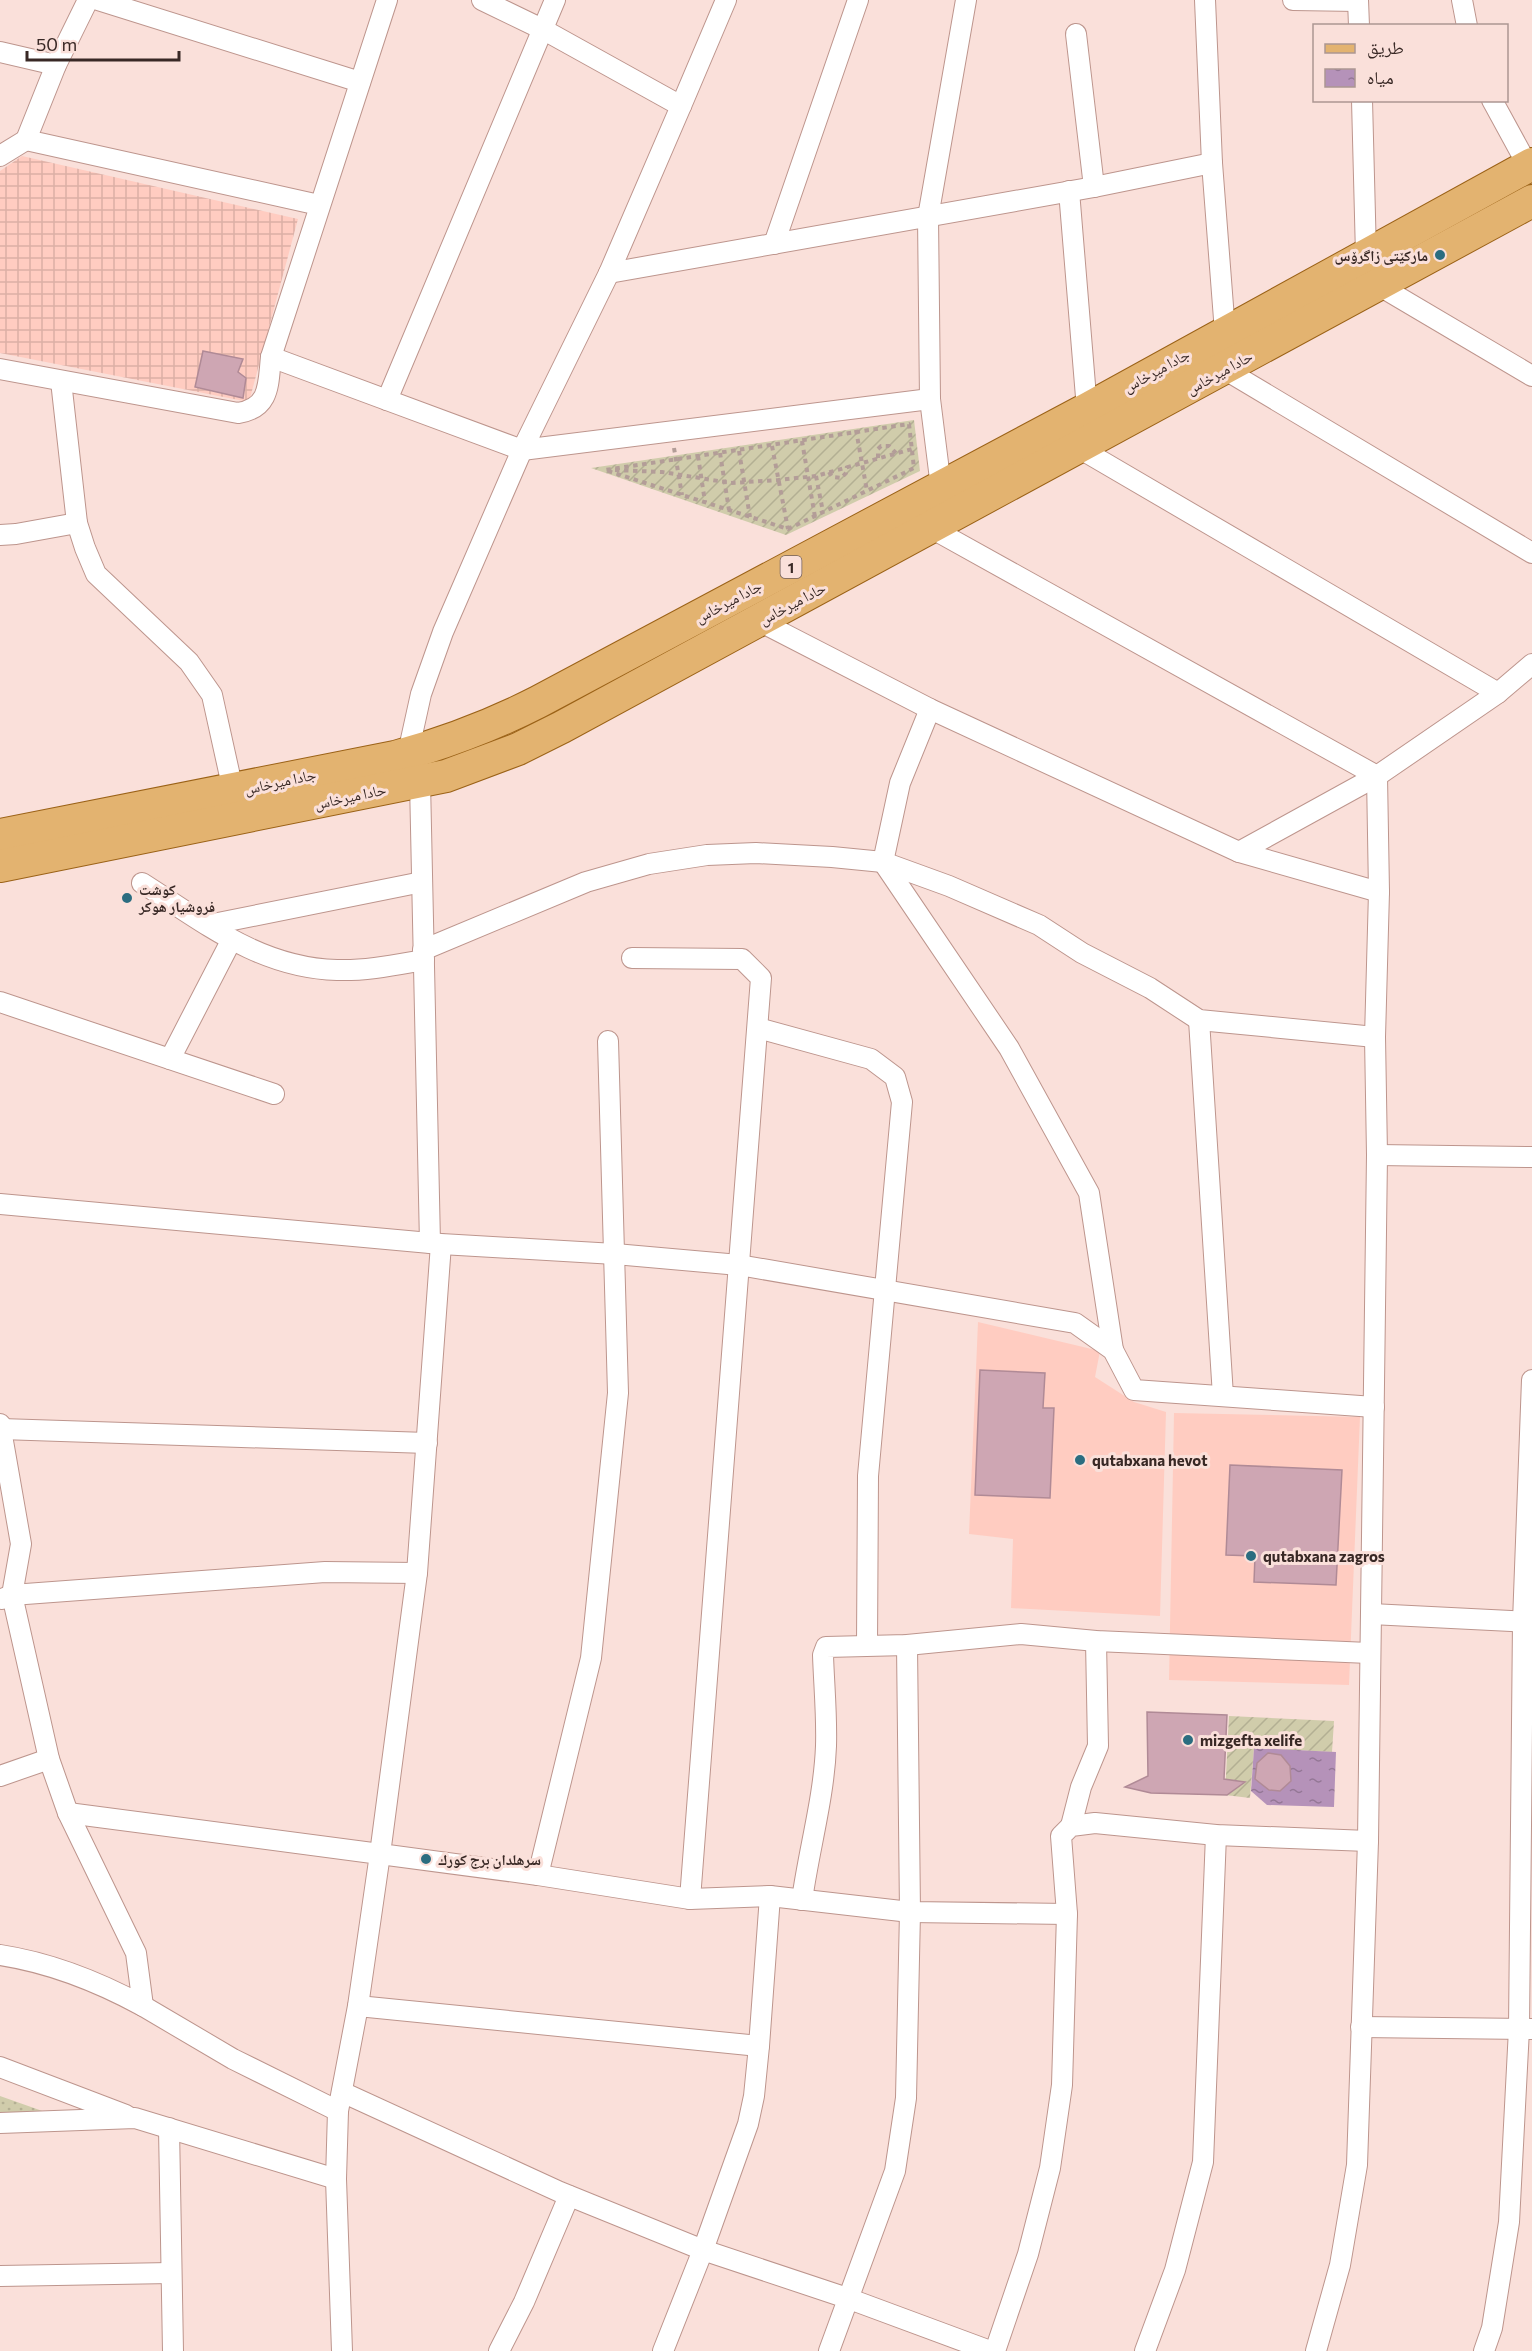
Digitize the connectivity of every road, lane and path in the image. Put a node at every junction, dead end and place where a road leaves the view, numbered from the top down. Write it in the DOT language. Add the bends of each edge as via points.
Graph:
graph roads {
  1 [pos="88,0"];
  2 [pos="98,0"];
  3 [pos="387,0"];
  4 [pos="482,0"];
  5 [pos="555,0"];
  6 [pos="726,0"];
  7 [pos="858,0"];
  8 [pos="966,0"];
  9 [pos="1205,0"];
  10 [pos="1293,0"];
  11 [pos="1358,0"];
  12 [pos="1462,0"];
  13 [pos="1359,24"];
  14 [pos="1467,24"];
  15 [pos="544,30"];
  16 [pos="1076,34"];
  17 [pos="0,52"];
  18 [pos="56,65"];
  19 [pos="360,82"];
  20 [pos="1362,102"];
  21 [pos="1493,102"];
  22 [pos="681,106"];
  23 [pos="26,140"];
  24 [pos="0,156"];
  25 [pos="1212,163"];
  26 [pos="1530,165"];
  27 [pos="1094,187"];
  28 [pos="1069,191"];
  29 [pos="1532,201"];
  30 [pos="319,205"];
  31 [pos="928,217"];
  32 [pos="774,244"];
  33 [pos="1366,255"];
  34 [pos="609,273"];
  35 [pos="1378,285"];
  36 [pos="1225,332"];
  37 [pos="271,357"];
  38 [pos="0,369"];
  39 [pos="1224,369"];
  40 [pos="1532,376"];
  41 [pos="61,381"];
  42 [pos="930,399"];
  43 [pos="387,400"];
  44 [pos="853,408"];
  45 [pos="1087,409"];
  46 [pos="671,431"];
  47 [pos="857,432"];
  48 [pos="802,441"];
  49 [pos="772,446"];
  50 [pos="1079,448"];
  51 [pos="912,449"];
  52 [pos="522,450"];
  53 [pos="739,450"];
  54 [pos="720,453"];
  55 [pos="896,453"];
  56 [pos="698,456"];
  57 [pos="878,458"];
  58 [pos="676,459"];
  59 [pos="862,462"];
  60 [pos="635,465"];
  61 [pos="847,466"];
  62 [pos="605,470"];
  63 [pos="635,471"];
  64 [pos="829,472"];
  65 [pos="678,474"];
  66 [pos="816,476"];
  67 [pos="808,477"];
  68 [pos="701,478"];
  69 [pos="637,480"];
  70 [pos="778,480"];
  71 [pos="724,482"];
  72 [pos="744,482"];
  73 [pos="941,487"];
  74 [pos="867,491"];
  75 [pos="682,495"];
  76 [pos="705,502"];
  77 [pos="729,510"];
  78 [pos="823,512"];
  79 [pos="750,517"];
  80 [pos="815,517"];
  81 [pos="76,523"];
  82 [pos="931,528"];
  83 [pos="788,529"];
  84 [pos="0,535"];
  85 [pos="1532,553"];
  86 [pos="759,621"];
  87 [pos="1532,664"];
  88 [pos="1498,693"];
  89 [pos="930,709"];
  90 [pos="408,753"];
  91 [pos="1377,776"];
  92 [pos="420,782"];
  93 [pos="233,790"];
  94 [pos="0,835"];
  95 [pos="1239,852"];
  96 [pos="883,862"];
  97 [pos="0,866"];
  98 [pos="422,882"];
  99 [pos="142,883"];
  100 [pos="1378,892"];
  101 [pos="208,925"];
  102 [pos="231,941"];
  103 [pos="424,955"];
  104 [pos="632,958"];
  105 [pos="0,1002"];
  106 [pos="1199,1020"];
  107 [pos="758,1028"];
  108 [pos="1375,1037"];
  109 [pos="608,1041"];
  110 [pos="170,1059"];
  111 [pos="274,1094"];
  112 [pos="1377,1155"];
  113 [pos="1532,1157"];
  114 [pos="0,1204"];
  115 [pos="435,1244"];
  116 [pos="615,1254"];
  117 [pos="739,1265"];
  118 [pos="886,1292"];
  119 [pos="1113,1350"];
  120 [pos="1532,1380"];
  121 [pos="1223,1396"];
  122 [pos="1374,1407"];
  123 [pos="0,1424"];
  124 [pos="1,1430"];
  125 [pos="427,1443"];
  126 [pos="417,1573"];
  127 [pos="6,1598"];
  128 [pos="1371,1614"];
  129 [pos="1528,1622"];
  130 [pos="1096,1641"];
  131 [pos="867,1645"];
  132 [pos="907,1645"];
  133 [pos="1369,1653"];
  134 [pos="49,1759"];
  135 [pos="0,1776"];
  136 [pos="68,1813"];
  137 [pos="1071,1827"];
  138 [pos="1216,1835"];
  139 [pos="1368,1841"];
  140 [pos="380,1854"];
  141 [pos="538,1875"];
  142 [pos="770,1896"];
  143 [pos="690,1899"];
  144 [pos="802,1900"];
  145 [pos="910,1912"];
  146 [pos="1067,1914"];
  147 [pos="0,1955"];
  148 [pos="143,2006"];
  149 [pos="358,2006"];
  150 [pos="1361,2027"];
  151 [pos="1526,2029"];
  152 [pos="759,2046"];
  153 [pos="0,2067"];
  154 [pos="340,2102"];
  155 [pos="135,2118"];
  156 [pos="0,2122"];
  157 [pos="169,2128"];
  158 [pos="336,2179"];
  159 [pos="569,2196"];
  160 [pos="703,2250"];
  161 [pos="171,2273"];
  162 [pos="0,2276"];
  163 [pos="847,2298"];
  164 [pos="173,2351"];
  165 [pos="342,2351"];
  166 [pos="498,2351"];
  167 [pos="663,2351"];
  168 [pos="829,2351"];
  169 [pos="990,2351"];
  170 [pos="995,2351"];
  171 [pos="1145,2351"];
  172 [pos="1316,2351"];
  173 [pos="1484,2351"];
  1 -- 18 [label="street"];
  2 -- 19 [label="street"];
  3 -- 19 [label="street"];
  4 -- 15 [label="street"];
  5 -- 15 [label="street"];
  6 -- 22 [label="street"];
  7 -- 32 [label="street"];
  8 -- 31 [label="street"];
  9 -- 25 [label="street"];
  10 -- 11 [label="street"];
  11 -- 13 [label="street"];
  12 -- 14 [label="street"];
  15 -- 22 [label="street"];
  15 -- 43 [label="street"];
  16 -- 27 [label="street"];
  17 -- 18 [label="street"];
  18 -- 23 [label="street"];
  19 -- 30 [label="street"];
  20 -- 33 [label="street"];
  21 -- 26 [label="street"];
  22 -- 34 [label="street"];
  23 -- 24 [label="street"];
  23 -- 30 [label="street"];
  25 -- 27 [label="street"];
  25 -- 36 [label="street"];
  26 -- 33 [label="main road, جادا ميرخاس / 1"];
  27 -- 28 [label="street"];
  28 -- 31 [label="street"];
  28 -- 45 [label="street"];
  29 -- 35 [label="main road, حادا ميرخاس"];
  30 -- 37 [label="street"];
  31 -- 32 [label="street"];
  31 -- 42 [label="street"];
  32 -- 34 [label="street"];
  33 -- 36 [label="main road, جادا ميرخاس / 1"];
  34 -- 52 [label="street"];
  35 -- 39 [label="main road, حادا ميرخاس"];
  35 -- 40 [label="street"];
  36 -- 45 [label="main road, جادا ميرخاس / 1"];
  37 -- 41 [label="street" via="267,391 263,400 248,411"];
  37 -- 43 [label="street"];
  38 -- 41 [label="street"];
  39 -- 50 [label="main road, حادا ميرخاس"];
  39 -- 85 [label="street"];
  41 -- 81 [label="street"];
  42 -- 44 [label="street"];
  42 -- 73 [label="street"];
  43 -- 52 [label="street"];
  44 -- 46 [label="street"];
  44 -- 47 [label="path"];
  45 -- 73 [label="main road, جادا ميرخاس / 1"];
  46 -- 52 [label="street"];
  46 -- 58 [label="path"];
  47 -- 48 [label="path"];
  47 -- 51 [label="path" via="909,424"];
  47 -- 59 [label="path"];
  48 -- 49 [label="path"];
  48 -- 67 [label="path"];
  49 -- 53 [label="path"];
  49 -- 70 [label="path"];
  50 -- 82 [label="main road, حادا ميرخاس"];
  50 -- 88 [label="street"];
  51 -- 55 [label="path"];
  51 -- 74 [label="path" via="914,468"];
  52 -- 90 [label="street" via="443,632 421,694"];
  53 -- 54 [label="path"];
  53 -- 72 [label="path"];
  54 -- 56 [label="path"];
  54 -- 71 [label="path"];
  55 -- 57 [label="path"];
  55 -- 57 [label="path" via="881,446"];
  56 -- 58 [label="path"];
  56 -- 68 [label="path"];
  57 -- 59 [label="path"];
  58 -- 60 [label="path"];
  58 -- 65 [label="path"];
  59 -- 61 [label="path"];
  59 -- 74 [label="path"];
  60 -- 62 [label="path"];
  60 -- 63 [label="path"];
  61 -- 64 [label="path"];
  61 -- 64 [label="path" via="842,478 832,477"];
  62 -- 63 [label="path"];
  62 -- 69 [label="path"];
  63 -- 65 [label="path"];
  63 -- 69 [label="path"];
  64 -- 66 [label="path"];
  65 -- 68 [label="path"];
  65 -- 75 [label="path"];
  66 -- 67 [label="path"];
  66 -- 78 [label="path"];
  67 -- 70 [label="path"];
  67 -- 80 [label="path"];
  68 -- 71 [label="path"];
  68 -- 76 [label="path"];
  69 -- 75 [label="path"];
  70 -- 72 [label="path"];
  70 -- 83 [label="path"];
  71 -- 72 [label="path"];
  71 -- 77 [label="path"];
  72 -- 79 [label="path"];
  73 -- 90 [label="main road, جادا ميرخاس / 1" via="511,716 455,740"];
  74 -- 78 [label="path"];
  75 -- 76 [label="path"];
  76 -- 77 [label="path"];
  77 -- 79 [label="path"];
  78 -- 80 [label="path"];
  79 -- 83 [label="path"];
  80 -- 83 [label="path"];
  81 -- 84 [label="street"];
  81 -- 93 [label="street" via="96,574 189,662 213,694"];
  82 -- 86 [label="main road, حادا ميرخاس"];
  82 -- 91 [label="street"];
  86 -- 89 [label="street"];
  86 -- 92 [label="main road, حادا ميرخاس" via="518,749"];
  87 -- 88 [label="street"];
  88 -- 91 [label="street"];
  89 -- 95 [label="street"];
  89 -- 96 [label="street" via="900,783"];
  90 -- 93 [label="main road, جادا ميرخاس / 1"];
  91 -- 95 [label="street"];
  91 -- 100 [label="street"];
  92 -- 97 [label="main road, حادا ميرخاس"];
  92 -- 98 [label="street"];
  93 -- 94 [label="main road, جادا ميرخاس / 1"];
  95 -- 100 [label="street"];
  96 -- 103 [label="street" via="756,853 706,855 649,864 586,882"];
  96 -- 106 [label="street" via="1040,925"];
  96 -- 119 [label="street" via="1008,1048 1089,1193"];
  98 -- 101 [label="street"];
  98 -- 103 [label="street"];
  99 -- 101 [label="street"];
  100 -- 108 [label="street"];
  101 -- 102 [label="street"];
  102 -- 103 [label="street" via="265,957 310,968 374,968"];
  102 -- 110 [label="street"];
  103 -- 115 [label="street"];
  104 -- 107 [label="street" via="742,959 760,978"];
  105 -- 110 [label="street"];
  106 -- 108 [label="street"];
  106 -- 121 [label="street"];
  107 -- 117 [label="street"];
  107 -- 118 [label="street" via="871,1059 895,1077 902,1102"];
  108 -- 112 [label="street"];
  109 -- 116 [label="street"];
  110 -- 111 [label="street"];
  112 -- 113 [label="street"];
  112 -- 122 [label="street"];
  114 -- 115 [label="street"];
  115 -- 116 [label="street"];
  115 -- 125 [label="street"];
  116 -- 117 [label="street"];
  116 -- 141 [label="street" via="618,1393 591,1658"];
  117 -- 118 [label="street"];
  117 -- 143 [label="street"];
  118 -- 119 [label="street" via="1074,1323"];
  118 -- 131 [label="street" via="868,1476"];
  119 -- 121 [label="street" via="1134,1390"];
  120 -- 129 [label="street"];
  121 -- 122 [label="street"];
  122 -- 128 [label="street"];
  123 -- 124 [label="street"];
  124 -- 125 [label="street"];
  124 -- 127 [label="street" via="21,1544"];
  125 -- 126 [label="street"];
  126 -- 127 [label="street" via="325,1572"];
  126 -- 140 [label="street"];
  127 -- 134 [label="street"];
  128 -- 129 [label="street"];
  128 -- 133 [label="street"];
  129 -- 151 [label="street"];
  130 -- 132 [label="street" via="1021,1634"];
  130 -- 133 [label="street"];
  130 -- 137 [label="street" via="1098,1746 1081,1787"];
  131 -- 132 [label="street"];
  131 -- 144 [label="street" via="826,1647 823,1654 826,1747"];
  132 -- 145 [label="street"];
  133 -- 139 [label="street"];
  134 -- 135 [label="street"];
  134 -- 136 [label="street"];
  136 -- 140 [label="street"];
  136 -- 148 [label="street" via="136,1953"];
  137 -- 138 [label="street" via="1095,1823"];
  137 -- 146 [label="street" via="1061,1836"];
  138 -- 139 [label="street"];
  138 -- 171 [label="street" via="1203,2162 1175,2271"];
  139 -- 150 [label="street"];
  140 -- 141 [label="street"];
  140 -- 149 [label="street"];
  141 -- 143 [label="street"];
  142 -- 143 [label="street"];
  142 -- 144 [label="street"];
  142 -- 152 [label="street"];
  144 -- 145 [label="street"];
  145 -- 146 [label="street"];
  145 -- 163 [label="street" via="906,2098 895,2171"];
  146 -- 170 [label="street" via="1062,2085 1050,2168 1028,2254"];
  147 -- 148 [label="street" via="64,1970"];
  148 -- 154 [label="street" via="233,2059"];
  149 -- 152 [label="street"];
  149 -- 154 [label="street"];
  150 -- 151 [label="street"];
  150 -- 172 [label="street" via="1357,2165 1341,2265"];
  151 -- 173 [label="street" via="1509,2222 1492,2328"];
  152 -- 160 [label="street" via="748,2124"];
  153 -- 155 [label="street"];
  154 -- 158 [label="street"];
  154 -- 159 [label="street"];
  155 -- 156 [label="street"];
  155 -- 157 [label="street"];
  157 -- 158 [label="street"];
  157 -- 161 [label="street"];
  158 -- 165 [label="street"];
  159 -- 160 [label="street"];
  159 -- 166 [label="street" via="524,2302"];
  160 -- 163 [label="street"];
  160 -- 167 [label="street"];
  161 -- 162 [label="street"];
  161 -- 164 [label="street"];
  163 -- 168 [label="street"];
  163 -- 169 [label="street"];
}
